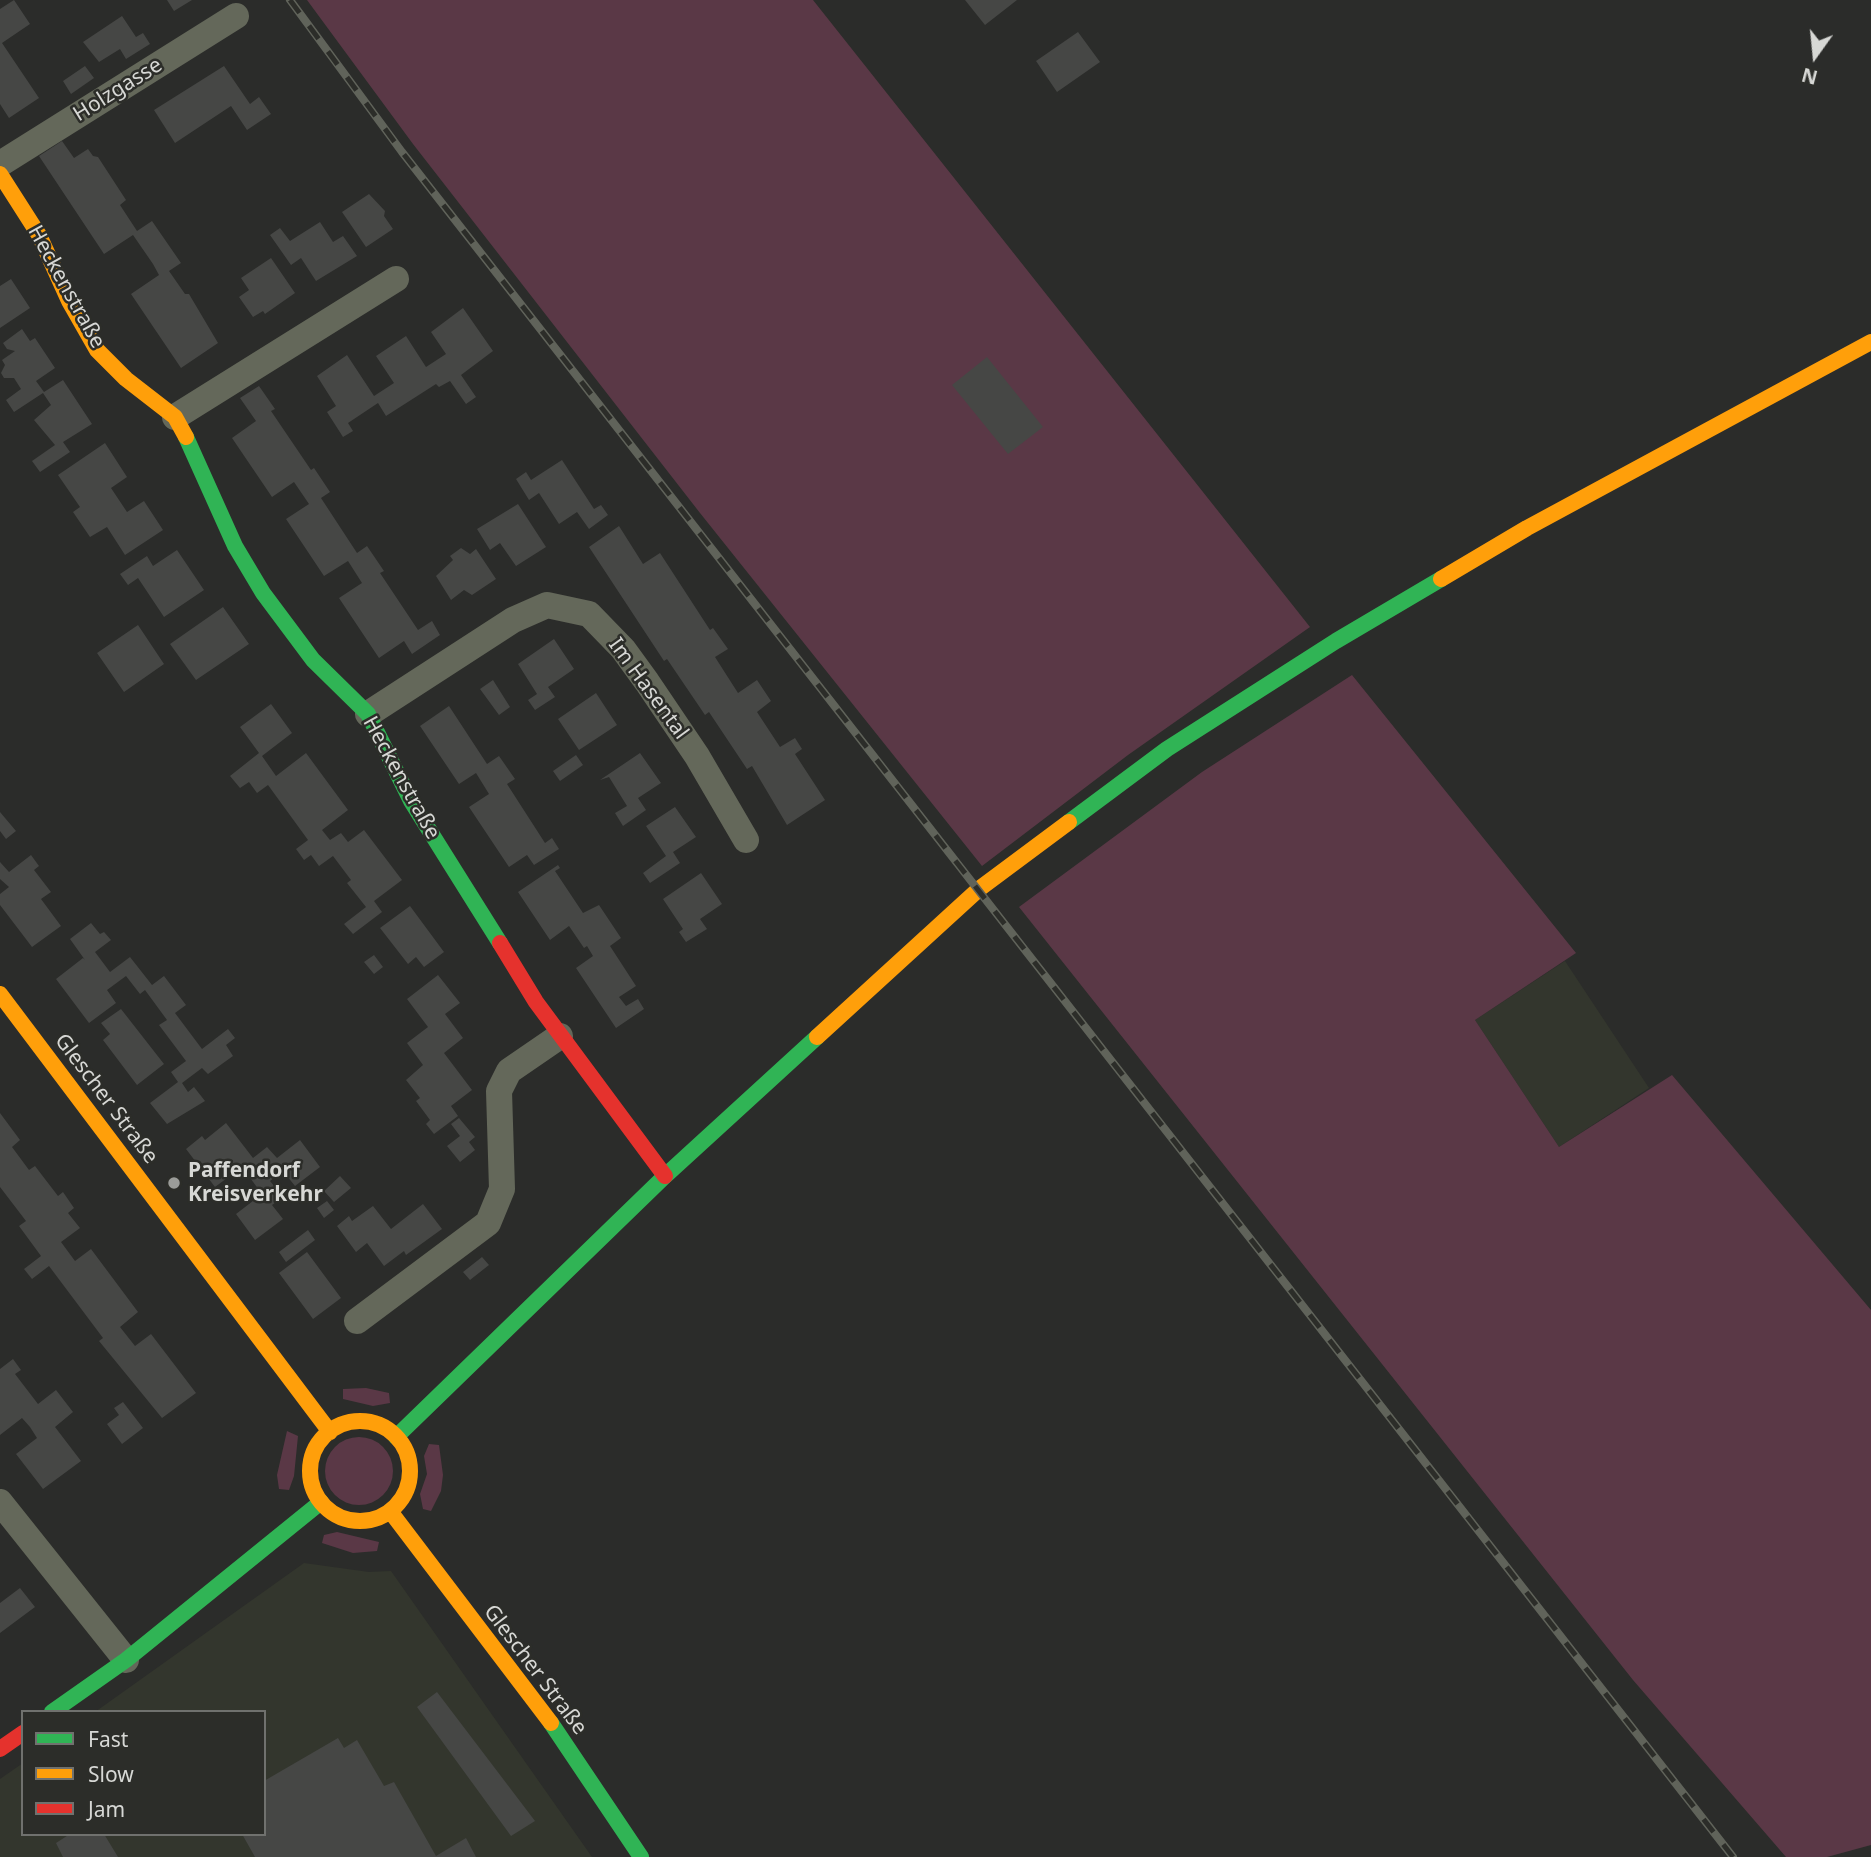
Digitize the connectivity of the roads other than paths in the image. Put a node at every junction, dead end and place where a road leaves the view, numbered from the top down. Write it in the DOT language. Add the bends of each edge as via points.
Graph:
graph roads {
  1 [pos="236,16"];
  2 [pos="0,164"];
  3 [pos="0,174"];
  4 [pos="396,279"];
  5 [pos="1871,342"];
  6 [pos="175,417"];
  7 [pos="368,714"];
  8 [pos="746,840"];
  9 [pos="0,994"];
  10 [pos="560,1036"];
  11 [pos="665,1176"];
  12 [pos="357,1321"];
  13 [pos="330,1432"];
  14 [pos="396,1437"];
  15 [pos="0,1502"];
  16 [pos="321,1502"];
  17 [pos="390,1511"];
  18 [pos="126,1660"];
  19 [pos="55,1710"];
  20 [pos="21,1734"];
  21 [pos="0,1749"];
  22 [pos="641,1857"];
  1 -- 2 [label="street, Holzgasse"];
  3 -- 6 [label="main road, Heckenstraße" via="39,235 97,349 126,379"];
  4 -- 6 [label="street"];
  5 -- 11 [label="main road" via="1527,528 1336,641 1167,749 979,889"];
  6 -- 7 [label="main road, Heckenstraße" via="235,546 263,593 313,660"];
  7 -- 8 [label="street, Im Hasental" via="513,620 547,605 589,614 647,682"];
  7 -- 10 [label="main road, Heckenstraße" via="411,801"];
  9 -- 13 [label="main road, Glescher Straße"];
  10 -- 11 [label="main road, Heckenstraße"];
  10 -- 12 [label="street" via="509,1071 499,1091 502,1189 488,1223"];
  11 -- 14 [label="main road"];
  13 -- 14 [label="main road" via="363,1421"];
  13 -- 16 [label="main road" via="312,1456 309,1473"];
  14 -- 17 [label="main road" via="409,1460 410,1476 406,1492"];
  15 -- 18 [label="street"];
  16 -- 17 [label="main road" via="351,1521 368,1521"];
  16 -- 18 [label="main road"];
  17 -- 22 [label="main road, Glescher Straße" via="556,1730"];
  18 -- 19 [label="main road"];
  20 -- 21 [label="main road"];
}
